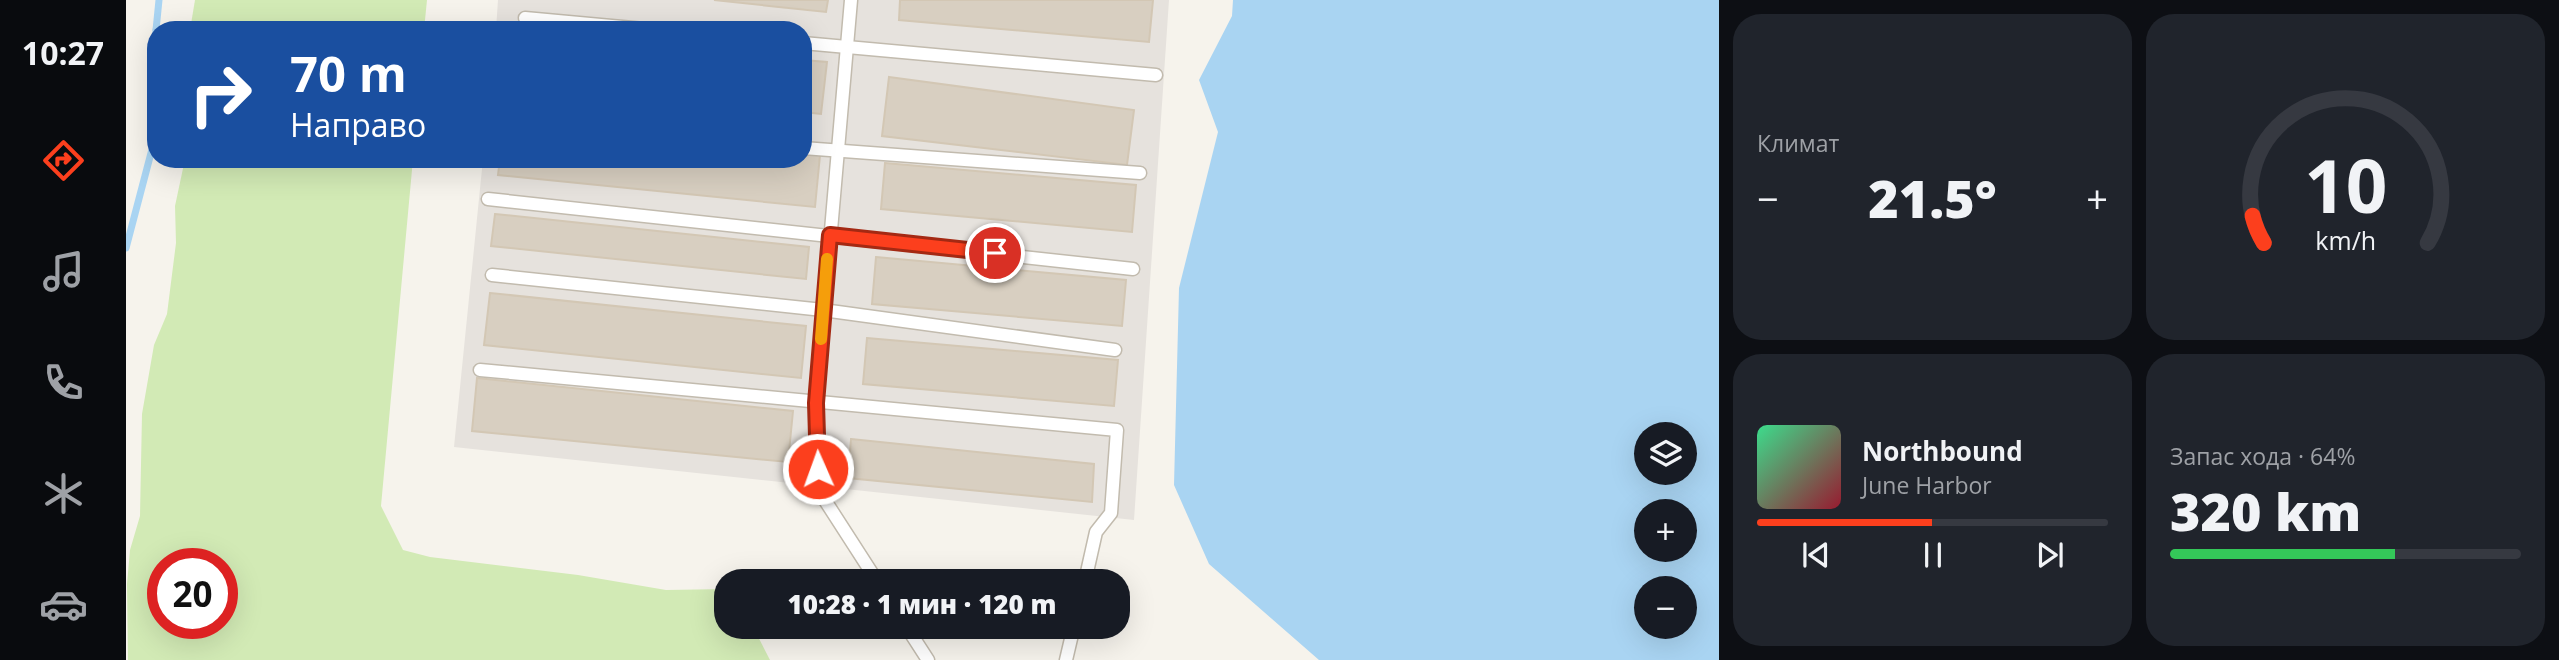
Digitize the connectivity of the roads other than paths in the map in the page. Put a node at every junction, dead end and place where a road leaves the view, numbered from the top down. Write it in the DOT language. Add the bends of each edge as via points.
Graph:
graph roads {
  1 [pos="851,0"];
  2 [pos="525,18"];
  3 [pos="558,21"];
  4 [pos="812,44"];
  5 [pos="847,47"];
  6 [pos="1156,75"];
  7 [pos="812,149"];
  8 [pos="837,151"];
  9 [pos="1140,173"];
  10 [pos="488,199"];
  11 [pos="830,235"];
  12 [pos="1133,268"];
  13 [pos="492,275"];
  14 [pos="823,310"];
  15 [pos="1115,350"];
  16 [pos="481,370"];
  17 [pos="816,403"];
  18 [pos="869,569"];
  19 [pos="1088,569"];
  20 [pos="914,639"];
  21 [pos="1071,639"];
  22 [pos="928,660"];
  23 [pos="1066,660"];
  1 -- 5 [label="lane"];
  2 -- 3 [label="lane"];
  4 -- 5 [label="lane"];
  5 -- 6 [label="lane"];
  5 -- 8 [label="lane"];
  7 -- 8 [label="lane"];
  8 -- 9 [label="lane"];
  8 -- 11 [label="lane"];
  10 -- 11 [label="lane"];
  11 -- 12 [label="lane"];
  11 -- 14 [label="lane"];
  13 -- 14 [label="lane"];
  14 -- 15 [label="lane"];
  14 -- 17 [label="lane"];
  16 -- 17 [label="lane"];
  17 -- 18 [label="lane" via="819,491"];
  17 -- 19 [label="lane" via="1117,430 1111,513 1096,532"];
  20 -- 22 [label="lane"];
  21 -- 23 [label="lane"];
}
